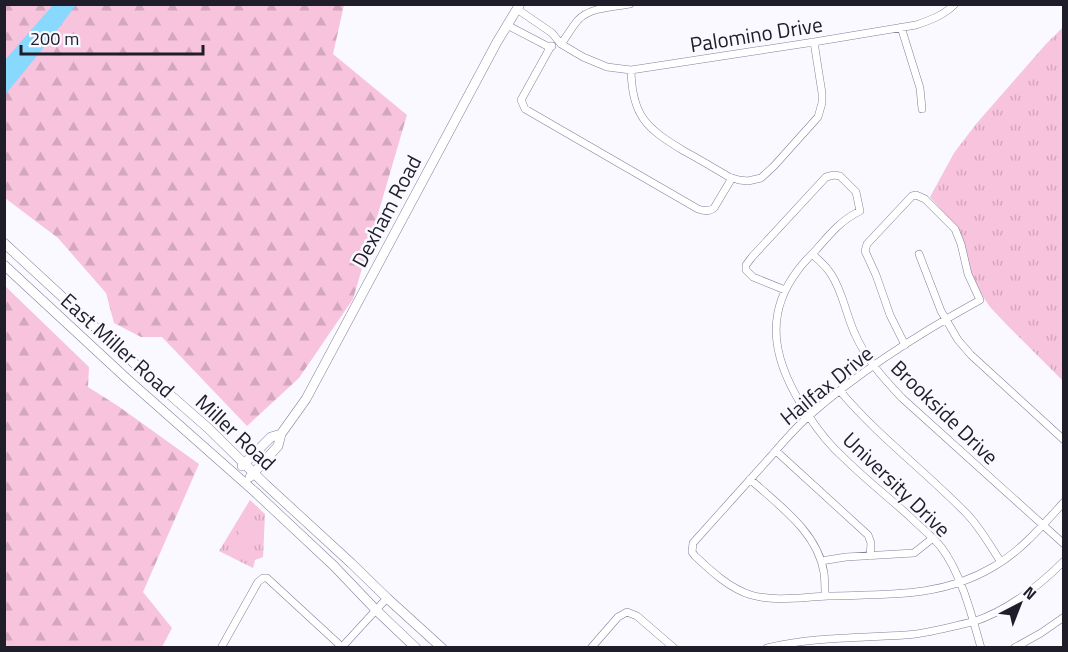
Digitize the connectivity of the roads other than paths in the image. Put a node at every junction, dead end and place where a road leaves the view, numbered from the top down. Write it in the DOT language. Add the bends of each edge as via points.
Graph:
graph roads {
  1 [pos="630,4"];
  2 [pos="956,4"];
  3 [pos="518,7"];
  4 [pos="507,25"];
  5 [pos="902,27"];
  6 [pos="814,42"];
  7 [pos="561,44"];
  8 [pos="551,46"];
  9 [pos="631,70"];
  10 [pos="922,109"];
  11 [pos="732,178"];
  12 [pos="4,243"];
  13 [pos="812,254"];
  14 [pos="919,254"];
  15 [pos="4,265"];
  16 [pos="785,290"];
  17 [pos="945,319"];
  18 [pos="905,345"];
  19 [pos="873,366"];
  20 [pos="840,391"];
  21 [pos="809,416"];
  22 [pos="281,434"];
  23 [pos="1064,440"];
  24 [pos="776,451"];
  25 [pos="245,464"];
  26 [pos="254,473"];
  27 [pos="235,474"];
  28 [pos="750,479"];
  29 [pos="244,482"];
  30 [pos="1064,502"];
  31 [pos="1043,525"];
  32 [pos="933,538"];
  33 [pos="1064,544"];
  34 [pos="870,556"];
  35 [pos="821,561"];
  36 [pos="1064,561"];
  37 [pos="1001,562"];
  38 [pos="960,582"];
  39 [pos="825,597"];
  40 [pos="387,598"];
  41 [pos="376,610"];
  42 [pos="1064,617"];
  43 [pos="974,622"];
  44 [pos="342,647"];
  45 [pos="221,648"];
  46 [pos="416,648"];
  47 [pos="442,648"];
  48 [pos="591,648"];
  49 [pos="674,648"];
  50 [pos="767,648"];
  51 [pos="981,648"];
  52 [pos="1014,648"];
  1 -- 7 [label="street" via="588,13"];
  2 -- 5 [label="street, Palomino Drive" via="931,20"];
  3 -- 4 [label="main road, Dexham Road"];
  3 -- 7 [label="street, Palomino Drive"];
  4 -- 8 [label="street"];
  4 -- 22 [label="main road, Dexham Road" via="306,399"];
  5 -- 6 [label="street, Palomino Drive"];
  5 -- 10 [label="street" via="920,88"];
  6 -- 9 [label="street, Palomino Drive"];
  6 -- 11 [label="street" via="822,93 818,117 761,178"];
  7 -- 8 [label="street"];
  7 -- 9 [label="street, Palomino Drive" via="597,64"];
  8 -- 11 [label="street" via="521,100 525,109 704,211 714,208"];
  9 -- 11 [label="street" via="638,110 654,132"];
  12 -- 25 [label="main road, Miller Road"];
  13 -- 16 [label="street, University Drive"];
  13 -- 16 [label="street, University Drive" via="843,221 860,211 856,192 834,175 826,177 746,265 753,277"];
  13 -- 19 [label="street, Brookside Drive" via="832,274 855,334"];
  14 -- 17 [label="street"];
  15 -- 27 [label="main road, East Miller Road"];
  16 -- 21 [label="street, University Drive" via="776,322 781,365"];
  17 -- 18 [label="street, Hailfax Drive"];
  17 -- 18 [label="street, Hailfax Drive" via="980,300 955,229 925,199 912,196 867,244 865,251"];
  17 -- 23 [label="street" via="971,355"];
  18 -- 19 [label="street, Hailfax Drive"];
  19 -- 20 [label="street, Hailfax Drive"];
  19 -- 31 [label="street, Brookside Drive" via="902,398"];
  20 -- 21 [label="street, Hailfax Drive"];
  20 -- 37 [label="street" via="884,438 968,515"];
  21 -- 24 [label="street, Hailfax Drive"];
  21 -- 32 [label="street, University Drive" via="843,457"];
  22 -- 25 [label="main road, Dexham Road" via="271,437"];
  22 -- 26 [label="main road, Dexham Road" via="278,446"];
  24 -- 28 [label="street, Hailfax Drive"];
  24 -- 34 [label="street" via="868,536"];
  25 -- 26 [label="main road, Miller Road"];
  25 -- 27 [label="main road, Dexham Road"];
  26 -- 29 [label="main road, Dexham Road"];
  26 -- 40 [label="main road, Miller Road"];
  27 -- 29 [label="main road, Miller Road"];
  28 -- 35 [label="street" via="797,522 811,539"];
  28 -- 39 [label="street, Hailfax Drive" via="693,543 692,552 722,579 754,596"];
  29 -- 41 [label="main road, Miller Road"];
  30 -- 31 [label="street"];
  31 -- 33 [label="street, Brookside Drive"];
  31 -- 37 [label="street"];
  32 -- 34 [label="street" via="914,553"];
  32 -- 38 [label="street, University Drive" via="948,556"];
  34 -- 35 [label="street"];
  35 -- 39 [label="street"];
  36 -- 43 [label="street" via="1014,603"];
  37 -- 38 [label="street"];
  38 -- 39 [label="street" via="908,594"];
  38 -- 43 [label="street, University Drive"];
  40 -- 41 [label="street"];
  40 -- 47 [label="main road, Miller Road"];
  41 -- 44 [label="street"];
  41 -- 46 [label="main road, Miller Road"];
  42 -- 52 [label="street"];
  43 -- 50 [label="street" via="907,635 841,637"];
  43 -- 51 [label="street, University Drive"];
  44 -- 45 [label="street" via="263,578"];
  48 -- 49 [label="street" via="627,612 638,616"];
}
